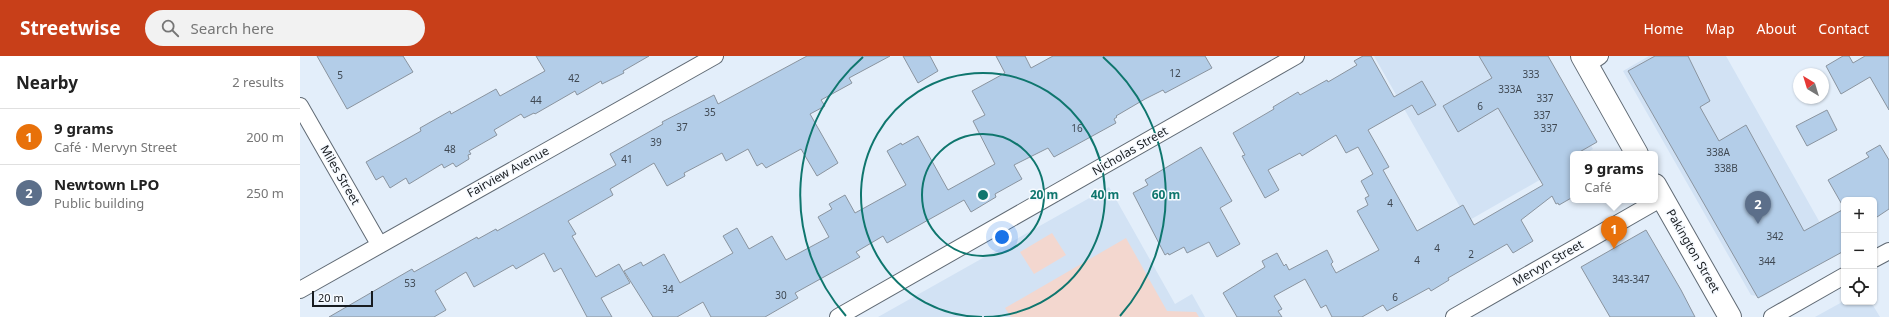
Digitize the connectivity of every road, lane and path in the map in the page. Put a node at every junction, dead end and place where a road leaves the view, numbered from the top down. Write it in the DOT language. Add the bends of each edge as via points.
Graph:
graph roads {
  1 [pos="716,56"];
  2 [pos="1296,56"];
  3 [pos="1590,59"];
  4 [pos="300,106"];
  5 [pos="1636,151"];
  6 [pos="1659,191"];
  7 [pos="1639,203"];
  8 [pos="379,244"];
  9 [pos="1889,251"];
  10 [pos="1877,257"];
  11 [pos="1841,278"];
  12 [pos="300,290"];
  13 [pos="838,317"];
  14 [pos="1454,317"];
  15 [pos="1730,317"];
  16 [pos="1772,317"];
  1 -- 8 [label="street, Fairview Avenue"];
  2 -- 13 [label="street, Nicholas Street"];
  3 -- 5 [label="street"];
  4 -- 8 [label="street, Miles Street"];
  6 -- 15 [label="street, Pakington Street"];
  7 -- 14 [label="street, Mervyn Street"];
  8 -- 12 [label="street, Fairview Avenue"];
  9 -- 10 [label="street"];
  11 -- 16 [label="street"];
}
